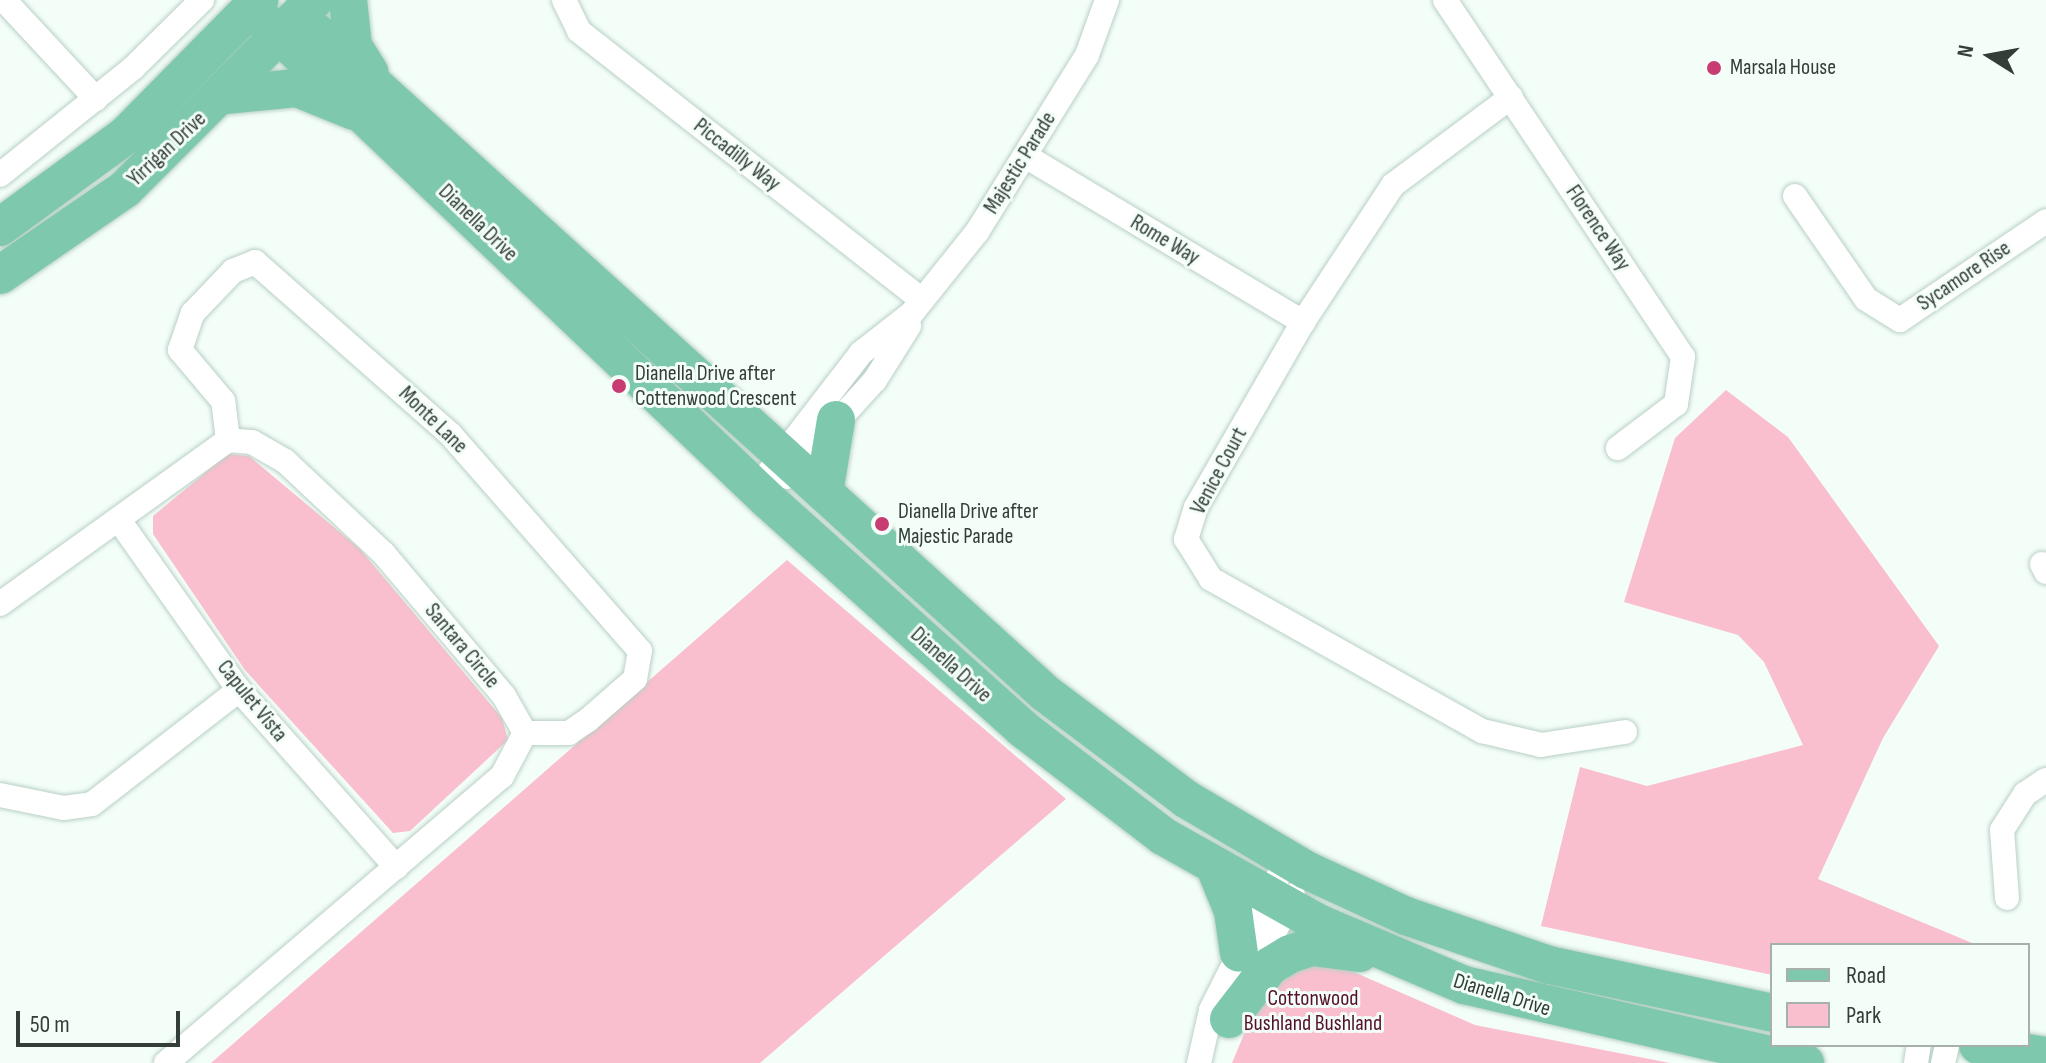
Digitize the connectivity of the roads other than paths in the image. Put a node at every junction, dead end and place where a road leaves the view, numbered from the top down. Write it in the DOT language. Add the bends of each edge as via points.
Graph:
graph roads {
  1 [pos="4,0"];
  2 [pos="202,0"];
  3 [pos="348,0"];
  4 [pos="564,0"];
  5 [pos="1107,0"];
  6 [pos="1445,0"];
  7 [pos="281,10"];
  8 [pos="225,95"];
  9 [pos="1511,97"];
  10 [pos="96,99"];
  11 [pos="373,103"];
  12 [pos="1027,157"];
  13 [pos="0,175"];
  14 [pos="1795,196"];
  15 [pos="2046,221"];
  16 [pos="0,227"];
  17 [pos="0,275"];
  18 [pos="917,307"];
  19 [pos="1303,322"];
  20 [pos="836,420"];
  21 [pos="228,440"];
  22 [pos="1618,448"];
  23 [pos="803,468"];
  24 [pos="762,495"];
  25 [pos="121,523"];
  26 [pos="0,604"];
  27 [pos="239,690"];
  28 [pos="1625,732"];
  29 [pos="525,733"];
  30 [pos="2046,780"];
  31 [pos="0,795"];
  32 [pos="1296,864"];
  33 [pos="396,867"];
  34 [pos="1215,867"];
  35 [pos="2007,898"];
  36 [pos="1277,902"];
  37 [pos="1239,953"];
  38 [pos="1390,958"];
  39 [pos="1770,1013"];
  40 [pos="1229,1019"];
  41 [pos="1990,1047"];
  42 [pos="2046,1056"];
  43 [pos="1200,1059"];
  44 [pos="166,1063"];
  45 [pos="1805,1063"];
  1 -- 10 [label="street"];
  2 -- 10 [label="street"];
  3 -- 11 [label="main road" via="353,46"];
  4 -- 18 [label="street, Piccadilly Way" via="579,31"];
  5 -- 12 [label="street, Majestic Parade" via="1087,55"];
  6 -- 9 [label="street, Florence Way"];
  7 -- 8 [label="main road, Yirrigan Drive"];
  7 -- 11 [label="main road, Dianella Drive"];
  7 -- 16 [label="main road, Yirrigan Drive" via="126,135"];
  8 -- 11 [label="main road" via="297,88"];
  8 -- 17 [label="main road, Yirrigan Drive" via="125,189"];
  9 -- 19 [label="street, Venice Court" via="1393,185"];
  9 -- 22 [label="street, Florence Way" via="1683,357 1676,404"];
  10 -- 13 [label="street"];
  11 -- 23 [label="main road, Dianella Drive"];
  11 -- 24 [label="main road, Dianella Drive"];
  12 -- 18 [label="street, Majestic Parade"];
  12 -- 19 [label="street, Rome Way"];
  14 -- 15 [label="street, Sycamore Rise" via="1866,299 1900,320"];
  18 -- 20 [label="street, Majestic Parade" via="883,370"];
  18 -- 23 [label="street, Majestic Parade" via="861,353"];
  19 -- 28 [label="street, Venice Court" via="1196,507 1186,539 1211,579 1482,731 1541,745"];
  20 -- 23 [label="main road"];
  21 -- 25 [label="street"];
  21 -- 29 [label="street, Santara Circle" via="252,442 285,461 384,554 504,696"];
  21 -- 29 [label="street, Monte Lane" via="223,401 180,350 193,313 233,271 255,262 450,434 640,651 635,679 588,720 569,733"];
  23 -- 24 [label="street, Majestic Parade"];
  23 -- 32 [label="main road, Dianella Drive" via="1045,693 1186,799"];
  24 -- 34 [label="main road, Dianella Drive" via="1023,729"];
  25 -- 26 [label="street"];
  25 -- 27 [label="street, Capulet Vista"];
  27 -- 31 [label="street" via="92,804 64,808"];
  27 -- 33 [label="street, Capulet Vista"];
  29 -- 33 [label="street" via="502,776"];
  30 -- 35 [label="street" via="2025,794 2002,830"];
  32 -- 36 [label="street"];
  32 -- 39 [label="main road, Dianella Drive" via="1406,916 1549,965"];
  33 -- 44 [label="street"];
  34 -- 36 [label="main road, Dianella Drive"];
  34 -- 37 [label="main road"];
  36 -- 37 [label="street"];
  36 -- 38 [label="main road, Dianella Drive"];
  36 -- 40 [label="street"];
  37 -- 43 [label="street" via="1211,1010"];
  38 -- 40 [label="main road" via="1333,948 1290,954 1270,966"];
  38 -- 45 [label="main road, Dianella Drive" via="1550,1010"];
  40 -- 43 [label="street"];
  41 -- 42 [label="main road"];
}
